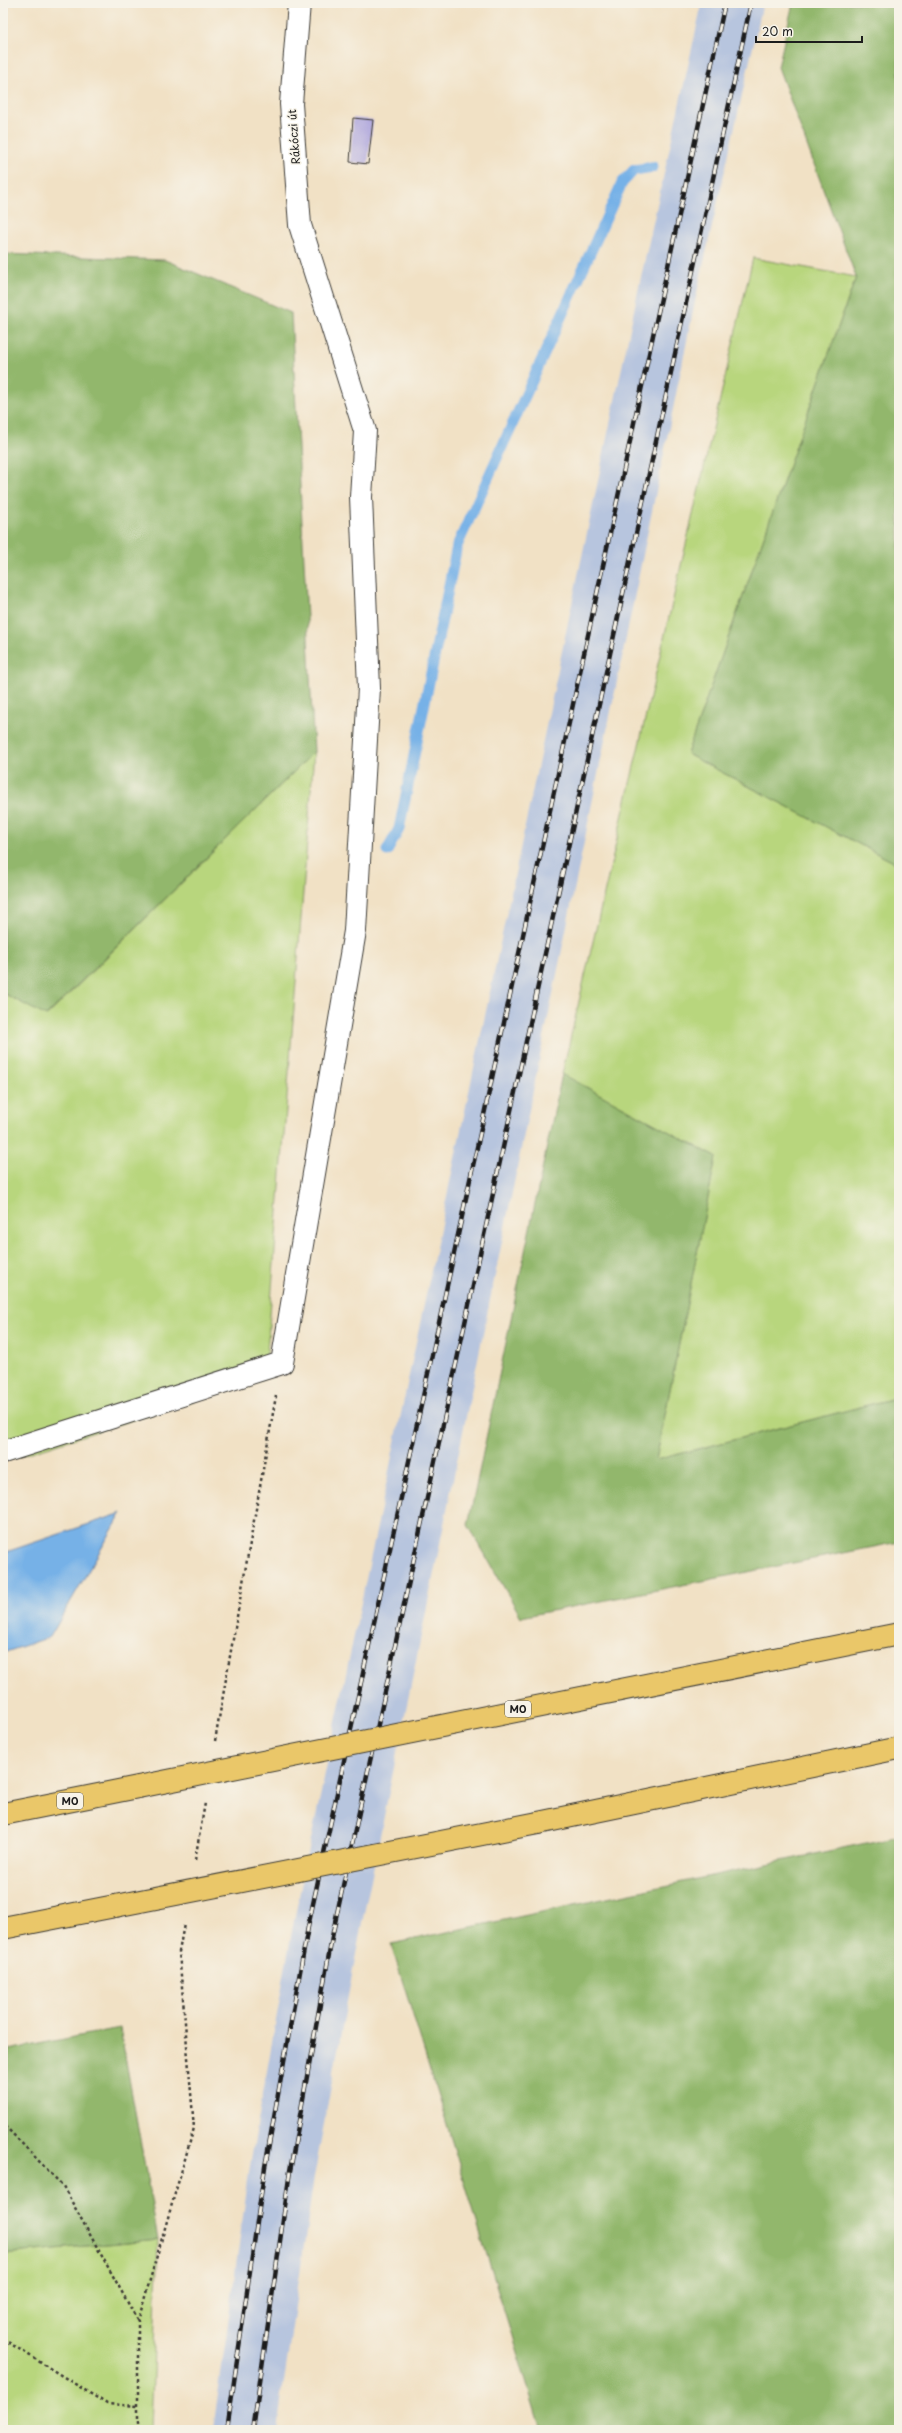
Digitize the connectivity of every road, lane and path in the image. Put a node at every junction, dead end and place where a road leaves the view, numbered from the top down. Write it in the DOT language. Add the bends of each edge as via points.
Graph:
graph roads {
  1 [pos="299,3"];
  2 [pos="3,1452"];
  3 [pos="899,1634"];
  4 [pos="899,1748"];
  5 [pos="3,1814"];
  6 [pos="3,1928"];
  7 [pos="3,2120"];
  8 [pos="138,2321"];
  9 [pos="3,2339"];
  10 [pos="138,2406"];
  1 -- 2 [label="street, Rákóczi út" via="291,104 300,225 365,430 361,497 369,688 355,930 282,1363"];
  3 -- 5 [label="highway, M0, bridge"];
  4 -- 6 [label="highway, bridge" via="538,1823"];
  7 -- 8 [label="path" via="6,2127 63,2186"];
  9 -- 10 [label="path" via="107,2404"];
}
